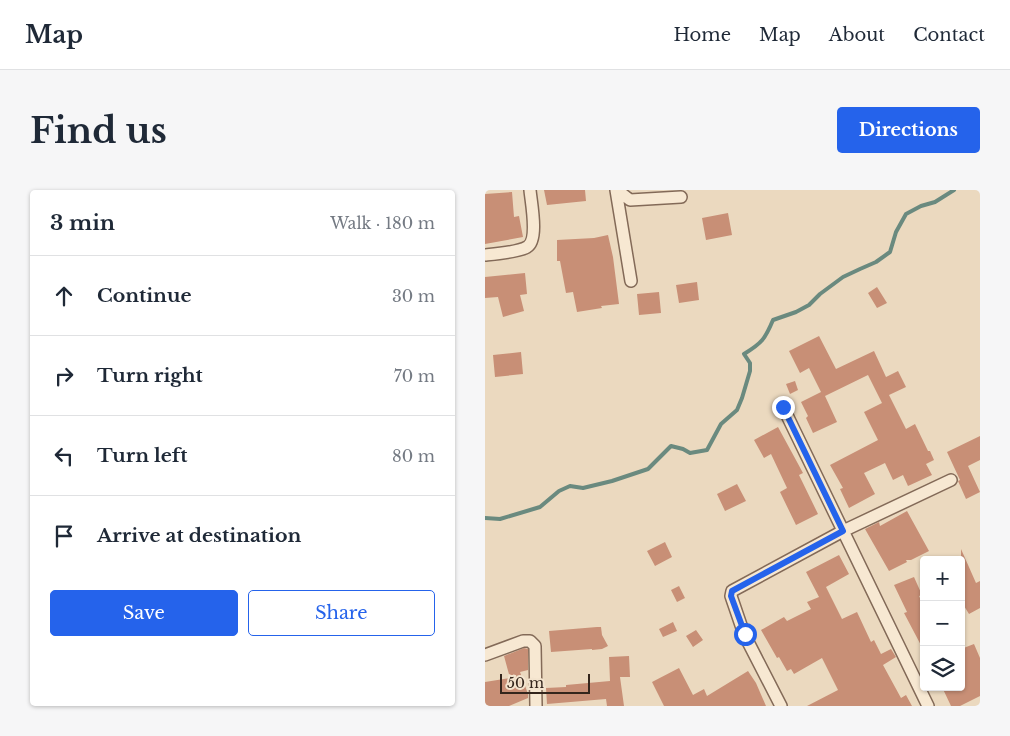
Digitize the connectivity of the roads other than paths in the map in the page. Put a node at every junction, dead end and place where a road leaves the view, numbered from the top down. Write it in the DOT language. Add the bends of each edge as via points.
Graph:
graph roads {
  1 [pos="530,190"];
  2 [pos="617,190"];
  3 [pos="681,197"];
  4 [pos="485,255"];
  5 [pos="631,281"];
  6 [pos="783,407"];
  7 [pos="951,480"];
  8 [pos="843,531"];
  9 [pos="485,655"];
  10 [pos="536,706"];
  11 [pos="781,706"];
  12 [pos="928,706"];
  1 -- 4 [label="street" via="534,226 532,242 527,247"];
  2 -- 3 [label="street" via="629,200"];
  2 -- 5 [label="street"];
  6 -- 8 [label="street"];
  7 -- 8 [label="street"];
  8 -- 11 [label="street" via="732,591 745,634"];
  8 -- 12 [label="street"];
  9 -- 10 [label="street" via="523,641 530,641 535,646"];
}
